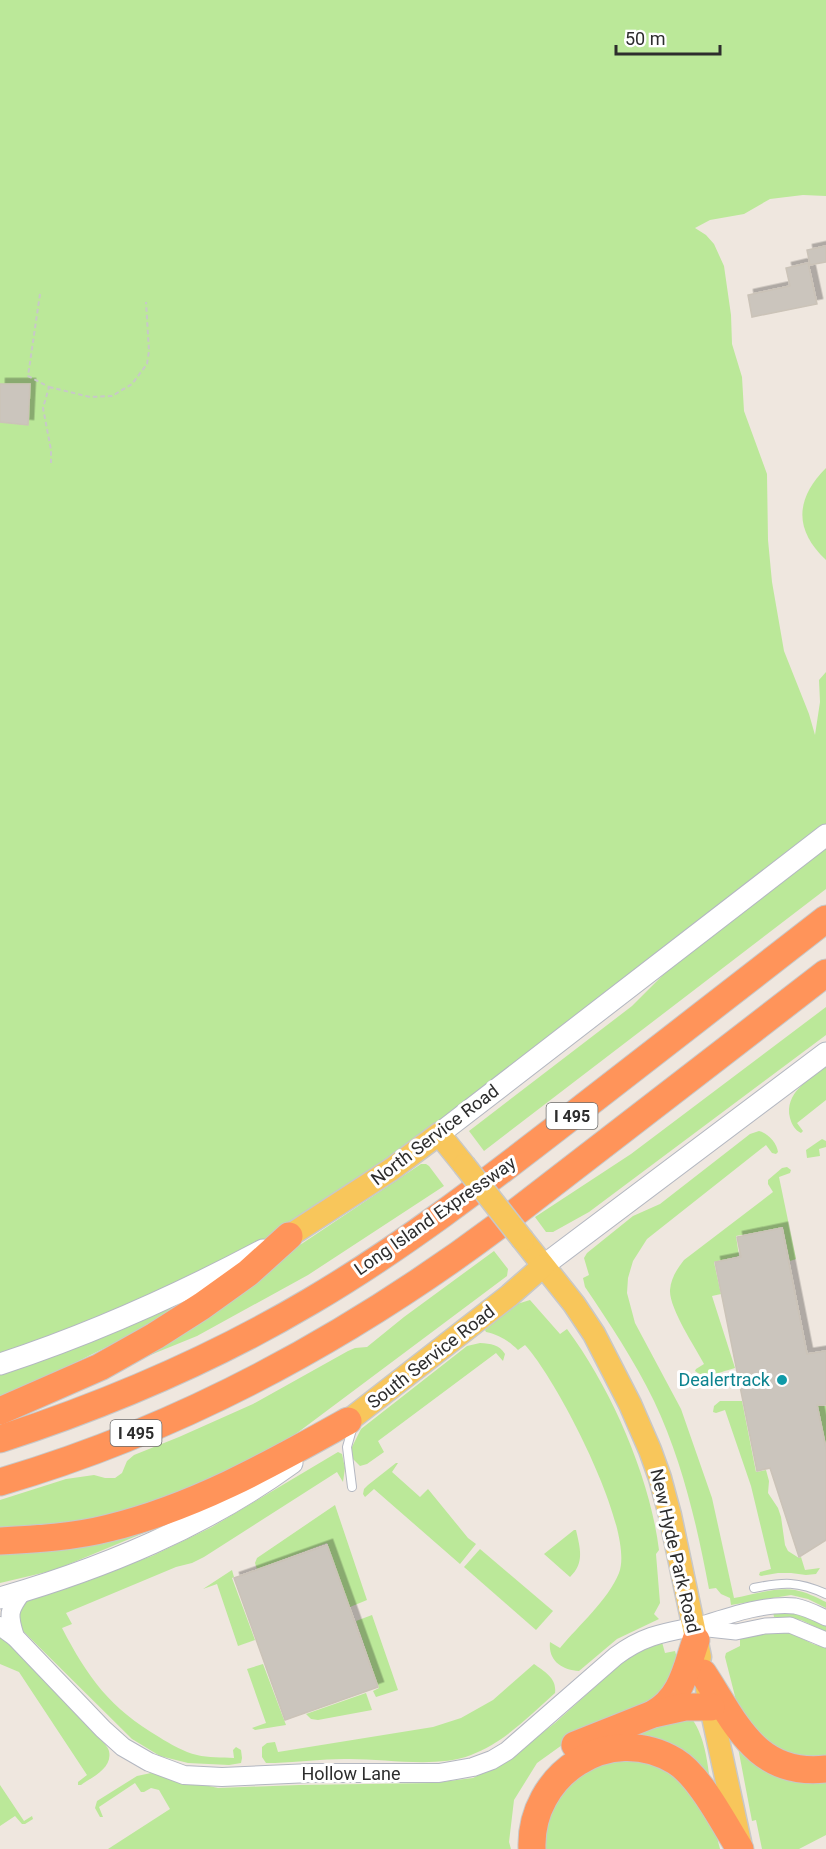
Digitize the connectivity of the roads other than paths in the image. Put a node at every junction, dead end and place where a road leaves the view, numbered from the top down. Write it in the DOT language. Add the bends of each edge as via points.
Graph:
graph roads {
  1 [pos="826,835"];
  2 [pos="826,919"];
  3 [pos="826,973"];
  4 [pos="826,993"];
  5 [pos="763,1022"];
  6 [pos="826,1053"];
  7 [pos="439,1134"];
  8 [pos="289,1236"];
  9 [pos="543,1266"];
  10 [pos="0,1364"];
  11 [pos="0,1411"];
  12 [pos="352,1418"];
  13 [pos="0,1439"];
  14 [pos="0,1482"];
  15 [pos="352,1487"];
  16 [pos="0,1541"];
  17 [pos="754,1588"];
  18 [pos="22,1592"];
  19 [pos="826,1594"];
  20 [pos="0,1598"];
  21 [pos="826,1618"];
  22 [pos="0,1626"];
  23 [pos="694,1633"];
  24 [pos="15,1637"];
  25 [pos="826,1640"];
  26 [pos="703,1673"];
  27 [pos="711,1707"];
  28 [pos="653,1714"];
  29 [pos="826,1769"];
  30 [pos="516,1849"];
  31 [pos="532,1849"];
  32 [pos="740,1849"];
  1 -- 7 [label="main road, North Service Road"];
  2 -- 13 [label="highway, Long Island Expressway / I 495" via="477,1190 353,1275 265,1327 174,1372 82,1411"];
  3 -- 5 [label="highway, I 495"];
  4 -- 5 [label="highway" via="810,1004"];
  5 -- 14 [label="highway, I 495" via="462,1253 346,1328 249,1382 168,1420"];
  6 -- 9 [label="main road, South Service Road"];
  7 -- 8 [label="main road, North Service Road"];
  7 -- 9 [label="main road, New Hyde Park Road, bridge"];
  8 -- 10 [label="main road, North Service Road" via="137,1313"];
  8 -- 11 [label="highway" via="248,1273 155,1336 100,1367"];
  9 -- 12 [label="main road, South Service Road"];
  9 -- 23 [label="main road, New Hyde Park Road" via="594,1334 650,1450 670,1515"];
  12 -- 15 [label="lane" via="347,1447"];
  12 -- 16 [label="highway" via="226,1486 160,1514 88,1532"];
  12 -- 18 [label="main road, South Service Road" via="272,1478 196,1524 118,1559"];
  17 -- 19 [label="lane" via="789,1583"];
  18 -- 20 [label="main road, South Service Road"];
  18 -- 24 [label="street" via="10,1613"];
  21 -- 23 [label="street" via="804,1608 779,1606 733,1614"];
  22 -- 24 [label="street, Hollow Lane"];
  23 -- 24 [label="street, Hollow Lane" via="650,1636 632,1644 525,1737 483,1764 426,1773 231,1777 183,1775 132,1753 104,1730"];
  23 -- 25 [label="street" via="790,1626"];
  23 -- 26 [label="main road, New Hyde Park Road"];
  23 -- 28 [label="highway" via="675,1695"];
  26 -- 27 [label="main road, New Hyde Park Road"];
  26 -- 29 [label="highway" via="743,1733 764,1755 790,1768"];
  27 -- 28 [label="highway" via="685,1707"];
  27 -- 32 [label="main road, New Hyde Park Road"];
  28 -- 30 [label="highway" via="580,1742 551,1762 525,1798"];
  31 -- 32 [label="highway" via="537,1810 556,1779 588,1756 629,1748 655,1752 682,1766 702,1789"];
}
